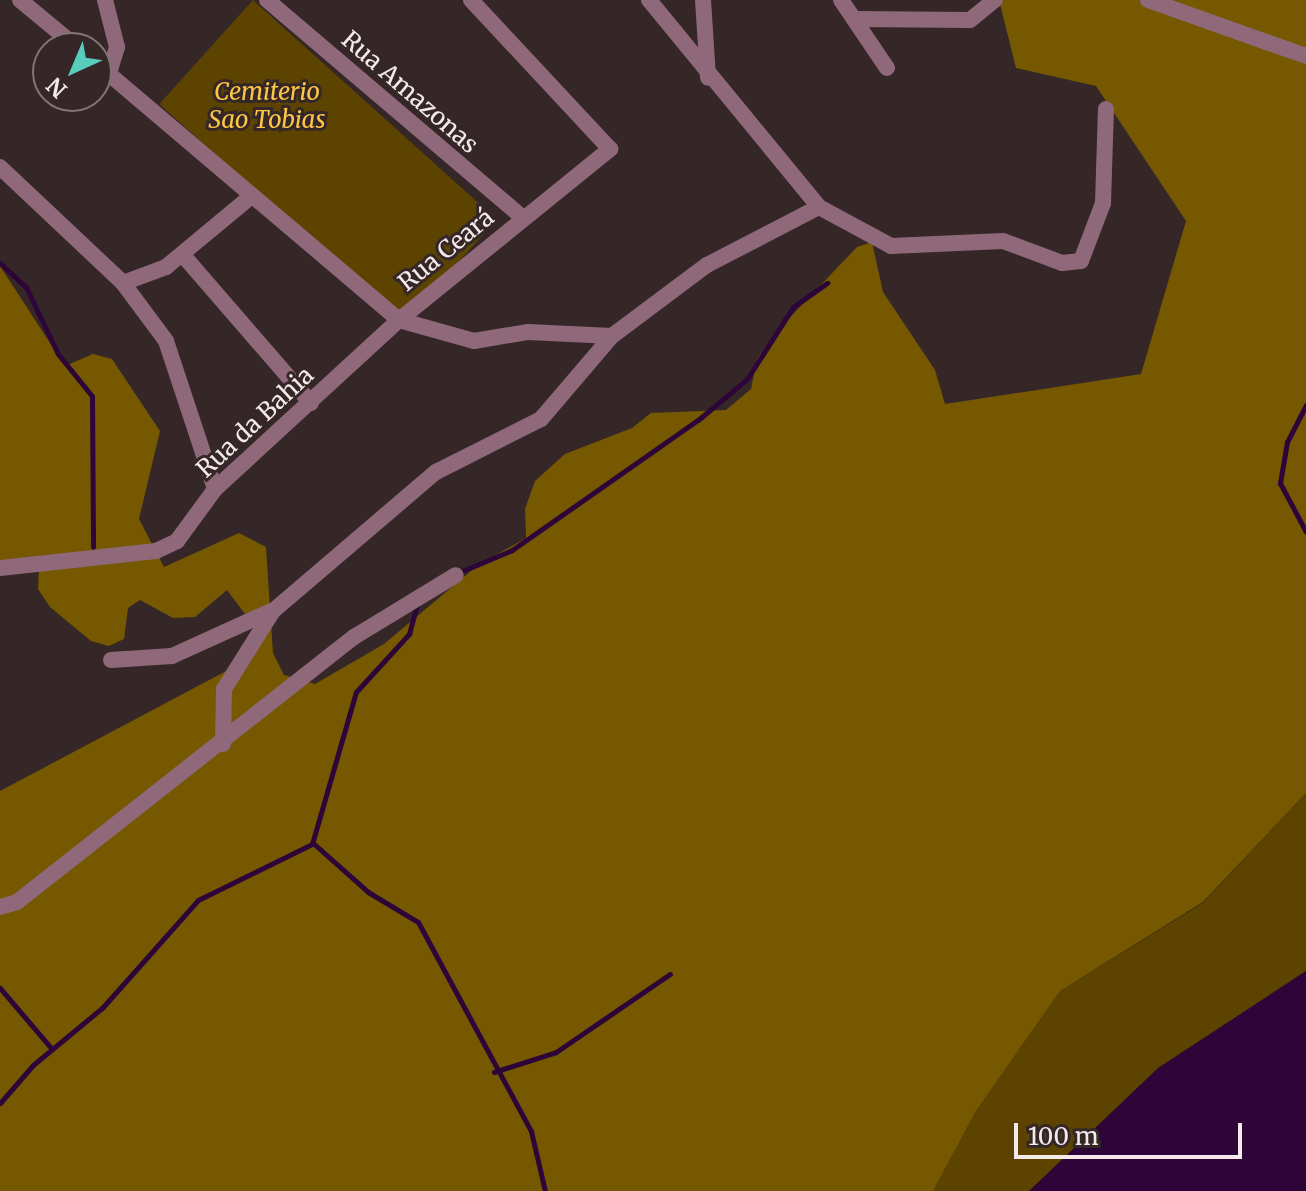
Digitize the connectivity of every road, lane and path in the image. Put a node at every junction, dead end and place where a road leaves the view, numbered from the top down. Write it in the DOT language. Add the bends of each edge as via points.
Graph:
graph roads {
  1 [pos="20,0"];
  2 [pos="105,0"];
  3 [pos="267,0"];
  4 [pos="471,0"];
  5 [pos="649,0"];
  6 [pos="703,0"];
  7 [pos="841,0"];
  8 [pos="995,0"];
  9 [pos="1148,0"];
  10 [pos="854,19"];
  11 [pos="59,32"];
  12 [pos="112,54"];
  13 [pos="1306,56"];
  14 [pos="887,68"];
  15 [pos="112,78"];
  16 [pos="708,78"];
  17 [pos="1106,109"];
  18 [pos="0,167"];
  19 [pos="249,198"];
  20 [pos="819,207"];
  21 [pos="523,218"];
  22 [pos="182,254"];
  23 [pos="123,283"];
  24 [pos="399,320"];
  25 [pos="612,336"];
  26 [pos="311,403"];
  27 [pos="215,489"];
  28 [pos="0,568"];
  29 [pos="456,575"];
  30 [pos="273,611"];
  31 [pos="111,660"];
  32 [pos="223,744"];
  33 [pos="0,907"];
  1 -- 11 [label="street"];
  2 -- 12 [label="street" via="117,47"];
  3 -- 21 [label="street, Rua Amazonas"];
  4 -- 21 [label="street, Rua Ceará" via="610,149"];
  5 -- 16 [label="street"];
  6 -- 16 [label="street"];
  7 -- 10 [label="street"];
  8 -- 10 [label="street" via="970,20"];
  9 -- 13 [label="street"];
  10 -- 14 [label="street"];
  15 -- 19 [label="street"];
  16 -- 20 [label="street"];
  17 -- 20 [label="street" via="1103,203 1081,261 1062,263 1003,241 891,246"];
  18 -- 23 [label="street"];
  19 -- 22 [label="street"];
  19 -- 24 [label="street"];
  20 -- 25 [label="street" via="707,265"];
  21 -- 24 [label="street, Rua Ceará"];
  22 -- 23 [label="street"];
  22 -- 26 [label="street"];
  23 -- 27 [label="street" via="166,341 185,381"];
  24 -- 25 [label="street" via="474,341 528,332"];
  24 -- 26 [label="street, Rua da Bahia"];
  25 -- 30 [label="street" via="541,419 436,472"];
  26 -- 27 [label="street, Rua da Bahia"];
  27 -- 28 [label="street, Rua da Bahia" via="177,541 156,551"];
  29 -- 32 [label="street" via="354,637"];
  30 -- 31 [label="street" via="172,656"];
  30 -- 32 [label="street" via="224,689"];
  32 -- 33 [label="street" via="176,773 17,902"];
}
